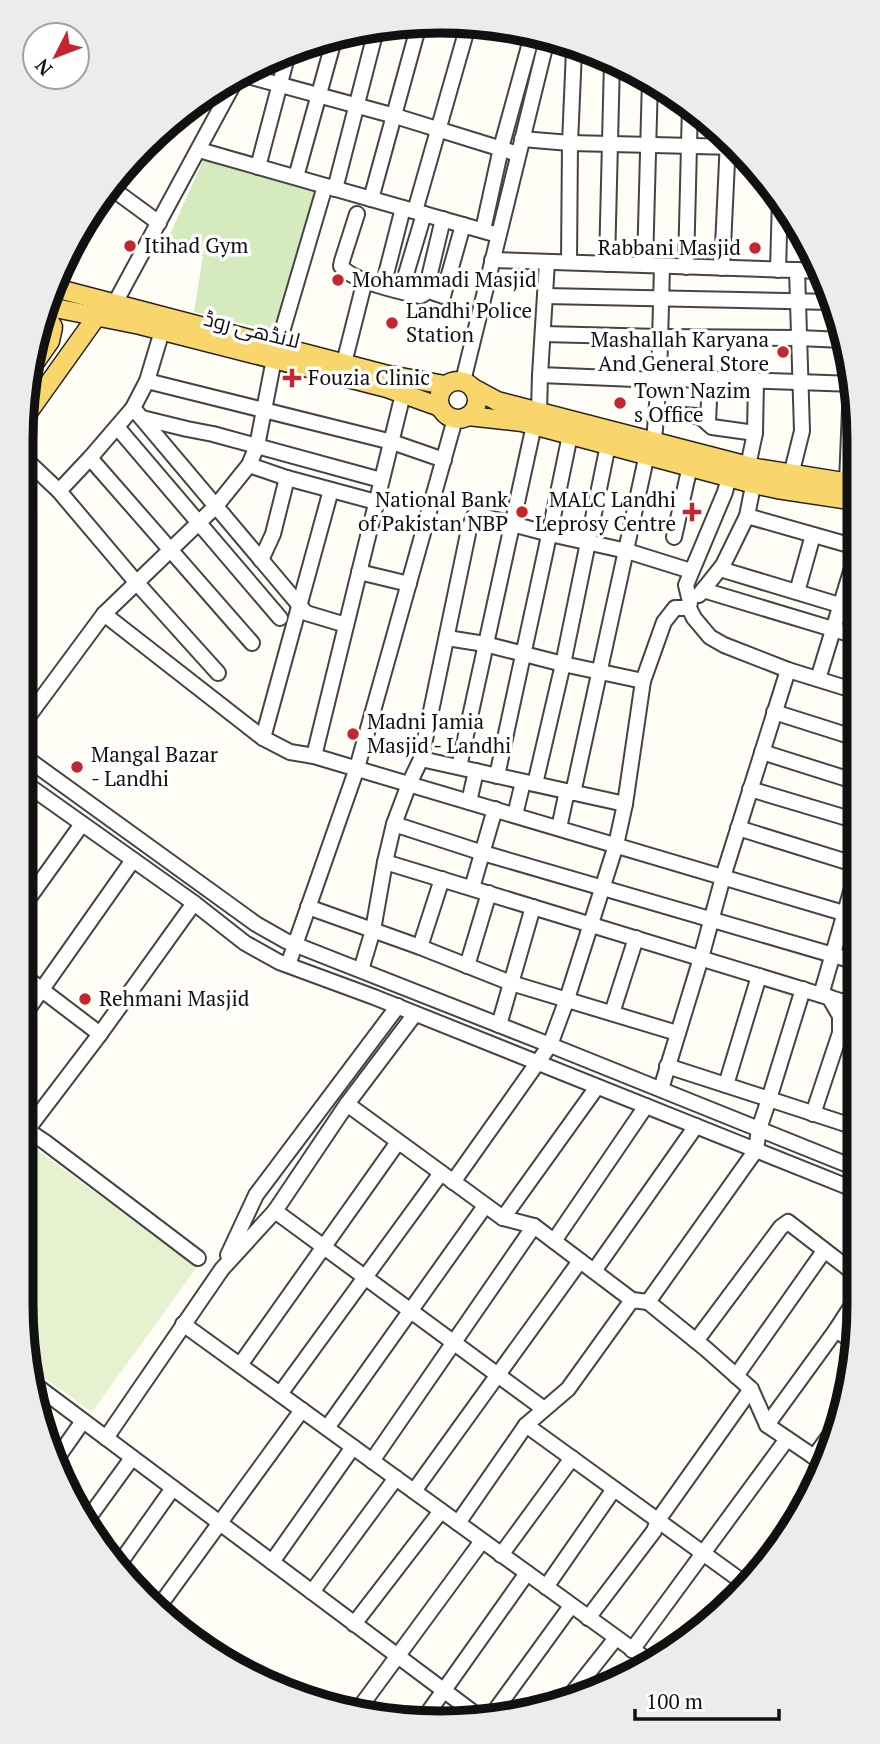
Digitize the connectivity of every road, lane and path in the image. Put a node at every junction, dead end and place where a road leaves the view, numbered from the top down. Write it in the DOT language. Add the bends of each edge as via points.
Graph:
graph roads {
  1 [pos="416,34"];
  2 [pos="466,34"];
  3 [pos="374,39"];
  4 [pos="530,43"];
  5 [pos="545,47"];
  6 [pos="332,48"];
  7 [pos="574,56"];
  8 [pos="285,64"];
  9 [pos="612,71"];
  10 [pos="255,78"];
  11 [pos="279,85"];
  12 [pos="649,92"];
  13 [pos="229,93"];
  14 [pos="318,94"];
  15 [pos="216,100"];
  16 [pos="224,102"];
  17 [pos="356,105"];
  18 [pos="395,116"];
  19 [pos="690,118"];
  20 [pos="438,129"];
  21 [pos="522,139"];
  22 [pos="570,143"];
  23 [pos="611,144"];
  24 [pos="720,145"];
  25 [pos="647,146"];
  26 [pos="689,146"];
  27 [pos="501,148"];
  28 [pos="199,150"];
  29 [pos="518,154"];
  30 [pos="729,154"];
  31 [pos="258,167"];
  32 [pos="296,177"];
  33 [pos="330,187"];
  34 [pos="117,192"];
  35 [pos="372,199"];
  36 [pos="414,211"];
  37 [pos="357,214"];
  38 [pos="779,216"];
  39 [pos="443,219"];
  40 [pos="159,223"];
  41 [pos="463,225"];
  42 [pos="483,230"];
  43 [pos="498,235"];
  44 [pos="492,260"];
  45 [pos="547,262"];
  46 [pos="569,262"];
  47 [pos="607,264"];
  48 [pos="645,265"];
  49 [pos="663,266"];
  50 [pos="686,267"];
  51 [pos="722,268"];
  52 [pos="778,270"];
  53 [pos="810,270"];
  54 [pos="797,271"];
  55 [pos="365,281"];
  56 [pos="383,286"];
  57 [pos="62,290"];
  58 [pos="426,290"];
  59 [pos="401,292"];
  60 [pos="545,296"];
  61 [pos="662,297"];
  62 [pos="798,301"];
  63 [pos="822,302"];
  64 [pos="115,303"];
  65 [pos="55,308"];
  66 [pos="97,316"];
  67 [pos="51,323"];
  68 [pos="162,331"];
  69 [pos="543,334"];
  70 [pos="660,337"];
  71 [pos="799,338"];
  72 [pos="834,340"];
  73 [pos="43,350"];
  74 [pos="277,353"];
  75 [pos="344,363"];
  76 [pos="540,375"];
  77 [pos="710,379"];
  78 [pos="659,380"];
  79 [pos="756,380"];
  80 [pos="147,381"];
  81 [pos="800,382"];
  82 [pos="461,384"];
  83 [pos="842,384"];
  84 [pos="403,394"];
  85 [pos="35,403"];
  86 [pos="440,407"];
  87 [pos="265,411"];
  88 [pos="137,413"];
  89 [pos="656,413"];
  90 [pos="462,417"];
  91 [pos="536,418"];
  92 [pos="708,422"];
  93 [pos="117,427"];
  94 [pos="755,433"];
  95 [pos="570,435"];
  96 [pos="392,442"];
  97 [pos="608,445"];
  98 [pos="257,446"];
  99 [pos="651,448"];
  100 [pos="90,458"];
  101 [pos="444,460"];
  102 [pos="249,465"];
  103 [pos="33,466"];
  104 [pos="690,466"];
  105 [pos="753,472"];
  106 [pos="792,475"];
  107 [pos="729,477"];
  108 [pos="287,478"];
  109 [pos="382,480"];
  110 [pos="847,483"];
  111 [pos="331,490"];
  112 [pos="59,491"];
  113 [pos="847,501"];
  114 [pos="376,502"];
  115 [pos="216,506"];
  116 [pos="747,516"];
  117 [pos="199,523"];
  118 [pos="512,525"];
  119 [pos="550,534"];
  120 [pos="813,535"];
  121 [pos="674,537"];
  122 [pos="589,543"];
  123 [pos="847,544"];
  124 [pos="171,551"];
  125 [pos="627,551"];
  126 [pos="261,560"];
  127 [pos="720,569"];
  128 [pos="691,571"];
  129 [pos="359,572"];
  130 [pos="136,582"];
  131 [pos="409,583"];
  132 [pos="847,586"];
  133 [pos="704,590"];
  134 [pos="797,592"];
  135 [pos="299,605"];
  136 [pos="689,605"];
  137 [pos="841,606"];
  138 [pos="847,608"];
  139 [pos="104,614"];
  140 [pos="280,618"];
  141 [pos="346,625"];
  142 [pos="834,630"];
  143 [pos="847,634"];
  144 [pos="447,638"];
  145 [pos="252,643"];
  146 [pos="485,644"];
  147 [pos="522,654"];
  148 [pos="563,664"];
  149 [pos="788,670"];
  150 [pos="600,672"];
  151 [pos="218,673"];
  152 [pos="818,680"];
  153 [pos="643,681"];
  154 [pos="847,688"];
  155 [pos="33,710"];
  156 [pos="774,712"];
  157 [pos="847,735"];
  158 [pos="263,738"];
  159 [pos="762,752"];
  160 [pos="314,756"];
  161 [pos="421,759"];
  162 [pos="33,763"];
  163 [pos="459,767"];
  164 [pos="357,768"];
  165 [pos="476,771"];
  166 [pos="497,776"];
  167 [pos="847,779"];
  168 [pos="408,783"];
  169 [pos="529,783"];
  170 [pos="750,789"];
  171 [pos="570,792"];
  172 [pos="33,794"];
  173 [pos="469,802"];
  174 [pos="625,804"];
  175 [pos="495,809"];
  176 [pos="515,815"];
  177 [pos="847,818"];
  178 [pos="82,824"];
  179 [pos="394,824"];
  180 [pos="559,828"];
  181 [pos="738,828"];
  182 [pos="616,845"];
  183 [pos="483,853"];
  184 [pos="133,860"];
  185 [pos="385,862"];
  186 [pos="847,862"];
  187 [pos="723,877"];
  188 [pos="442,879"];
  189 [pos="472,888"];
  190 [pos="602,888"];
  191 [pos="33,892"];
  192 [pos="489,893"];
  193 [pos="194,903"];
  194 [pos="309,907"];
  195 [pos="533,907"];
  196 [pos="847,914"];
  197 [pos="712,919"];
  198 [pos="591,924"];
  199 [pos="847,924"];
  200 [pos="373,930"];
  201 [pos="636,938"];
  202 [pos="295,944"];
  203 [pos="420,947"];
  204 [pos="833,955"];
  205 [pos="701,958"];
  206 [pos="847,959"];
  207 [pos="288,965"];
  208 [pos="467,967"];
  209 [pos="361,970"];
  210 [pos="759,976"];
  211 [pos="33,983"];
  212 [pos="511,983"];
  213 [pos="42,989"];
  214 [pos="803,989"];
  215 [pos="825,996"];
  216 [pos="567,999"];
  217 [pos="33,1002"];
  218 [pos="847,1003"];
  219 [pos="398,1006"];
  220 [pos="612,1013"];
  221 [pos="415,1014"];
  222 [pos="499,1025"];
  223 [pos="677,1033"];
  224 [pos="100,1034"];
  225 [pos="550,1045"];
  226 [pos="538,1063"];
  227 [pos="667,1066"];
  228 [pos="726,1085"];
  229 [pos="597,1087"];
  230 [pos="661,1089"];
  231 [pos="769,1098"];
  232 [pos="347,1104"];
  233 [pos="646,1106"];
  234 [pos="813,1114"];
  235 [pos="33,1121"];
  236 [pos="847,1125"];
  237 [pos="696,1126"];
  238 [pos="759,1129"];
  239 [pos="33,1139"];
  240 [pos="398,1142"];
  241 [pos="756,1150"];
  242 [pos="847,1164"];
  243 [pos="447,1178"];
  244 [pos="847,1187"];
  245 [pos="485,1206"];
  246 [pos="275,1210"];
  247 [pos="503,1218"];
  248 [pos="534,1226"];
  249 [pos="554,1241"];
  250 [pos="324,1246"];
  251 [pos="824,1251"];
  252 [pos="198,1258"];
  253 [pos="580,1261"];
  254 [pos="847,1268"];
  255 [pos="222,1269"];
  256 [pos="594,1271"];
  257 [pos="366,1277"];
  258 [pos="632,1300"];
  259 [pos="648,1303"];
  260 [pos="411,1310"];
  261 [pos="847,1314"];
  262 [pos="183,1324"];
  263 [pos="836,1330"];
  264 [pos="845,1336"];
  265 [pos="696,1341"];
  266 [pos="454,1342"];
  267 [pos="240,1365"];
  268 [pos="498,1374"];
  269 [pos="736,1376"];
  270 [pos="751,1389"];
  271 [pos="43,1391"];
  272 [pos="280,1394"];
  273 [pos="544,1409"];
  274 [pos="302,1410"];
  275 [pos="83,1421"];
  276 [pos="526,1425"];
  277 [pos="767,1425"];
  278 [pos="327,1428"];
  279 [pos="106,1438"];
  280 [pos="787,1439"];
  281 [pos="353,1447"];
  282 [pos="61,1452"];
  283 [pos="132,1458"];
  284 [pos="572,1458"];
  285 [pos="817,1458"];
  286 [pos="372,1461"];
  287 [pos="396,1478"];
  288 [pos="173,1489"];
  289 [pos="614,1489"];
  290 [pos="414,1491"];
  291 [pos="440,1511"];
  292 [pos="92,1513"];
  293 [pos="658,1520"];
  294 [pos="458,1523"];
  295 [pos="220,1524"];
  296 [pos="482,1541"];
  297 [pos="703,1553"];
  298 [pos="501,1555"];
  299 [pos="123,1559"];
  300 [pos="272,1562"];
  301 [pos="527,1573"];
  302 [pos="739,1579"];
  303 [pos="546,1587"];
  304 [pos="312,1592"];
  305 [pos="163,1602"];
  306 [pos="571,1605"];
  307 [pos="588,1618"];
  308 [pos="354,1624"];
  309 [pos="616,1638"];
  310 [pos="632,1650"];
  311 [pos="398,1656"];
  312 [pos="642,1657"];
  313 [pos="577,1687"];
  314 [pos="444,1690"];
  315 [pos="363,1703"];
  316 [pos="498,1706"];
  317 [pos="470,1710"];
  318 [pos="429,1711"];
  1 -- 18 [label="street"];
  2 -- 20 [label="street"];
  3 -- 17 [label="street"];
  4 -- 27 [label="street"];
  5 -- 21 [label="street"];
  6 -- 14 [label="street"];
  7 -- 22 [label="street"];
  8 -- 11 [label="street"];
  9 -- 23 [label="street"];
  10 -- 11 [label="street"];
  11 -- 14 [label="street"];
  11 -- 31 [label="street"];
  12 -- 25 [label="street"];
  13 -- 16 [label="street"];
  14 -- 17 [label="street"];
  14 -- 32 [label="street"];
  15 -- 16 [label="street"];
  16 -- 28 [label="street"];
  17 -- 18 [label="street"];
  17 -- 33 [label="street"];
  18 -- 20 [label="street"];
  18 -- 35 [label="street"];
  19 -- 26 [label="street"];
  20 -- 27 [label="street"];
  20 -- 36 [label="street"];
  21 -- 22 [label="street"];
  21 -- 29 [label="street"];
  22 -- 23 [label="street"];
  22 -- 46 [label="street"];
  23 -- 25 [label="street"];
  23 -- 47 [label="street"];
  24 -- 26 [label="street"];
  25 -- 26 [label="street"];
  25 -- 48 [label="street"];
  26 -- 50 [label="street"];
  27 -- 29 [label="street"];
  27 -- 42 [label="street"];
  28 -- 31 [label="street"];
  28 -- 40 [label="street"];
  29 -- 43 [label="street"];
  30 -- 51 [label="street"];
  31 -- 32 [label="street"];
  32 -- 33 [label="street"];
  33 -- 35 [label="street"];
  33 -- 74 [label="street"];
  34 -- 40 [label="street"];
  35 -- 36 [label="street"];
  36 -- 39 [label="street"];
  36 -- 56 [label="street"];
  36 -- 59 [label="street"];
  37 -- 55 [label="street" via="341,266"];
  38 -- 52 [label="street"];
  39 -- 41 [label="street"];
  39 -- 58 [label="street"];
  40 -- 64 [label="street"];
  41 -- 42 [label="street"];
  41 -- 58 [label="street" via="443,296"];
  42 -- 43 [label="street"];
  43 -- 44 [label="street"];
  44 -- 45 [label="street"];
  44 -- 82 [label="street"];
  45 -- 46 [label="street"];
  45 -- 60 [label="street"];
  46 -- 47 [label="street"];
  47 -- 48 [label="street"];
  48 -- 49 [label="street"];
  49 -- 50 [label="street"];
  49 -- 61 [label="street"];
  50 -- 51 [label="street"];
  51 -- 52 [label="street"];
  52 -- 54 [label="street"];
  53 -- 54 [label="street"];
  54 -- 62 [label="street"];
  55 -- 56 [label="street"];
  55 -- 75 [label="street"];
  56 -- 59 [label="street"];
  57 -- 64 [label="main road, لانڈھی روڈ"];
  58 -- 59 [label="street" via="420,296"];
  60 -- 61 [label="street"];
  60 -- 69 [label="street"];
  61 -- 62 [label="street"];
  61 -- 70 [label="street"];
  62 -- 63 [label="street"];
  62 -- 71 [label="street"];
  64 -- 74 [label="main road, لانڈھی روڈ"];
  65 -- 66 [label="main road, لانڈھی روڈ"];
  66 -- 68 [label="main road, لانڈھی روڈ"];
  66 -- 85 [label="main road"];
  67 -- 73 [label="main road" via="50,341"];
  68 -- 74 [label="main road, لانڈھی روڈ"];
  68 -- 80 [label="street"];
  69 -- 70 [label="street"];
  69 -- 76 [label="street"];
  70 -- 71 [label="street"];
  70 -- 78 [label="street"];
  71 -- 72 [label="street"];
  71 -- 81 [label="street"];
  74 -- 75 [label="main road, لانڈھی روڈ"];
  74 -- 84 [label="main road, لانڈھی روڈ"];
  74 -- 87 [label="street"];
  75 -- 82 [label="main road, لانڈھی روڈ" via="384,374"];
  76 -- 78 [label="street"];
  76 -- 91 [label="street"];
  77 -- 78 [label="street"];
  77 -- 79 [label="street"];
  77 -- 92 [label="street"];
  78 -- 89 [label="street"];
  79 -- 81 [label="street"];
  79 -- 94 [label="street"];
  80 -- 87 [label="street"];
  80 -- 88 [label="street"];
  81 -- 83 [label="street"];
  81 -- 106 [label="street" via="802,431"];
  82 -- 86 [label="main road" via="439,395"];
  82 -- 90 [label="main road" via="477,400 473,412"];
  82 -- 91 [label="main road, لانڈھی روڈ"];
  84 -- 86 [label="main road, لانڈھی روڈ"];
  84 -- 96 [label="street"];
  86 -- 90 [label="main road" via="449,417"];
  87 -- 96 [label="street"];
  87 -- 98 [label="street"];
  88 -- 93 [label="street"];
  88 -- 98 [label="street"];
  88 -- 115 [label="street"];
  89 -- 92 [label="street" via="697,416"];
  89 -- 99 [label="street"];
  90 -- 91 [label="main road, لانڈھی روڈ" via="522,422"];
  90 -- 101 [label="street"];
  91 -- 95 [label="main road, لانڈھی روڈ"];
  91 -- 99 [label="main road, لانڈھی روڈ"];
  91 -- 118 [label="street"];
  92 -- 94 [label="street" via="717,428"];
  93 -- 100 [label="street"];
  93 -- 117 [label="street"];
  94 -- 105 [label="street"];
  95 -- 97 [label="main road, لانڈھی روڈ"];
  95 -- 119 [label="street"];
  96 -- 101 [label="street"];
  96 -- 109 [label="street"];
  97 -- 99 [label="main road, لانڈھی روڈ"];
  97 -- 122 [label="street"];
  98 -- 102 [label="street"];
  98 -- 109 [label="street"];
  99 -- 104 [label="main road, لانڈھی روڈ"];
  99 -- 105 [label="main road, لانڈھی روڈ"];
  99 -- 125 [label="street"];
  100 -- 112 [label="street"];
  100 -- 124 [label="street"];
  101 -- 131 [label="street"];
  102 -- 108 [label="street"];
  102 -- 115 [label="street"];
  103 -- 112 [label="street"];
  104 -- 107 [label="main road, لانڈھی روڈ"];
  104 -- 121 [label="street"];
  105 -- 106 [label="main road, لانڈھی روڈ"];
  105 -- 107 [label="main road, لانڈھی روڈ"];
  105 -- 113 [label="main road, لانڈھی روڈ" via="777,489"];
  105 -- 116 [label="street"];
  106 -- 110 [label="main road, لانڈھی روڈ"];
  107 -- 128 [label="street"];
  108 -- 111 [label="street"];
  108 -- 126 [label="street" via="273,534"];
  109 -- 114 [label="street"];
  111 -- 114 [label="street"];
  111 -- 135 [label="street"];
  112 -- 130 [label="street"];
  114 -- 129 [label="street"];
  115 -- 117 [label="street"];
  115 -- 126 [label="street"];
  116 -- 120 [label="street"];
  116 -- 127 [label="street"];
  117 -- 124 [label="street"];
  117 -- 140 [label="street"];
  118 -- 119 [label="street"];
  118 -- 144 [label="street" via="474,516"];
  118 -- 146 [label="street"];
  119 -- 122 [label="street"];
  119 -- 147 [label="street"];
  120 -- 123 [label="street"];
  120 -- 134 [label="street"];
  122 -- 125 [label="street"];
  122 -- 148 [label="street"];
  124 -- 130 [label="street"];
  124 -- 145 [label="street"];
  125 -- 128 [label="street"];
  125 -- 150 [label="street"];
  126 -- 135 [label="street"];
  127 -- 133 [label="street"];
  127 -- 134 [label="street"];
  128 -- 136 [label="street" via="686,585"];
  129 -- 131 [label="street"];
  129 -- 141 [label="street"];
  130 -- 139 [label="street"];
  130 -- 151 [label="street"];
  131 -- 164 [label="street"];
  132 -- 137 [label="street"];
  133 -- 136 [label="street"];
  133 -- 142 [label="street"];
  134 -- 137 [label="street"];
  135 -- 141 [label="street" via="306,613"];
  135 -- 158 [label="street"];
  136 -- 149 [label="street" via="710,637"];
  136 -- 153 [label="street" via="675,608 664,622"];
  137 -- 138 [label="street"];
  137 -- 142 [label="street"];
  139 -- 155 [label="street"];
  139 -- 158 [label="street"];
  141 -- 160 [label="street"];
  142 -- 143 [label="street"];
  142 -- 152 [label="street"];
  144 -- 146 [label="street"];
  144 -- 161 [label="street"];
  146 -- 147 [label="street"];
  146 -- 163 [label="street"];
  147 -- 148 [label="street"];
  147 -- 166 [label="street"];
  148 -- 150 [label="street"];
  148 -- 169 [label="street"];
  149 -- 152 [label="street"];
  149 -- 156 [label="street"];
  150 -- 153 [label="street"];
  150 -- 171 [label="street"];
  152 -- 154 [label="street"];
  153 -- 174 [label="street"];
  156 -- 157 [label="street"];
  156 -- 159 [label="street"];
  158 -- 160 [label="street" via="290,752"];
  159 -- 167 [label="street"];
  159 -- 170 [label="street"];
  160 -- 164 [label="street"];
  161 -- 163 [label="street"];
  161 -- 168 [label="street"];
  162 -- 202 [label="street" via="256,924"];
  163 -- 165 [label="street"];
  164 -- 168 [label="street"];
  164 -- 194 [label="street"];
  165 -- 166 [label="street"];
  165 -- 173 [label="street"];
  166 -- 169 [label="street"];
  168 -- 173 [label="street"];
  168 -- 179 [label="street"];
  169 -- 171 [label="street"];
  169 -- 176 [label="street"];
  170 -- 177 [label="street"];
  170 -- 181 [label="street"];
  171 -- 174 [label="street"];
  171 -- 180 [label="street"];
  172 -- 178 [label="street"];
  173 -- 175 [label="street"];
  174 -- 182 [label="street"];
  175 -- 176 [label="street"];
  175 -- 183 [label="street"];
  176 -- 180 [label="street"];
  178 -- 184 [label="street"];
  178 -- 191 [label="street"];
  179 -- 183 [label="street"];
  179 -- 185 [label="street"];
  180 -- 182 [label="street"];
  181 -- 186 [label="street"];
  181 -- 187 [label="street"];
  182 -- 187 [label="street"];
  182 -- 190 [label="street"];
  183 -- 189 [label="street"];
  183 -- 190 [label="street"];
  184 -- 193 [label="street"];
  184 -- 213 [label="street"];
  185 -- 188 [label="street"];
  185 -- 200 [label="street"];
  187 -- 196 [label="street"];
  187 -- 197 [label="street"];
  188 -- 189 [label="street"];
  188 -- 203 [label="street"];
  189 -- 192 [label="street"];
  190 -- 197 [label="street"];
  190 -- 198 [label="street"];
  192 -- 195 [label="street"];
  192 -- 208 [label="street"];
  193 -- 207 [label="street" via="245,943"];
  193 -- 224 [label="street"];
  194 -- 200 [label="street"];
  194 -- 202 [label="street"];
  195 -- 198 [label="street"];
  195 -- 212 [label="street"];
  197 -- 204 [label="street"];
  197 -- 205 [label="street"];
  198 -- 201 [label="street"];
  198 -- 216 [label="street"];
  199 -- 204 [label="street"];
  200 -- 203 [label="street"];
  200 -- 209 [label="street"];
  201 -- 205 [label="street"];
  201 -- 220 [label="street"];
  202 -- 207 [label="street"];
  202 -- 209 [label="street"];
  203 -- 208 [label="street"];
  204 -- 206 [label="street"];
  204 -- 215 [label="street"];
  205 -- 210 [label="street"];
  205 -- 223 [label="street"];
  207 -- 219 [label="street"];
  208 -- 212 [label="street"];
  209 -- 222 [label="street"];
  210 -- 214 [label="street"];
  210 -- 228 [label="street"];
  211 -- 213 [label="street"];
  212 -- 216 [label="street"];
  212 -- 222 [label="street"];
  213 -- 217 [label="street"];
  213 -- 224 [label="street"];
  214 -- 215 [label="street"];
  214 -- 231 [label="street"];
  215 -- 218 [label="street"];
  215 -- 234 [label="street" via="840,1016 840,1033"];
  216 -- 220 [label="street"];
  216 -- 225 [label="street"];
  219 -- 221 [label="street"];
  219 -- 255 [label="street" via="256,1195"];
  220 -- 223 [label="street"];
  221 -- 226 [label="street"];
  221 -- 232 [label="street"];
  222 -- 225 [label="street"];
  223 -- 227 [label="street"];
  224 -- 235 [label="street"];
  225 -- 226 [label="street"];
  225 -- 230 [label="street"];
  226 -- 229 [label="street"];
  226 -- 243 [label="street"];
  227 -- 228 [label="street"];
  227 -- 230 [label="street"];
  228 -- 231 [label="street"];
  229 -- 233 [label="street"];
  229 -- 247 [label="street"];
  230 -- 238 [label="street"];
  231 -- 234 [label="street"];
  231 -- 238 [label="street"];
  232 -- 240 [label="street"];
  232 -- 246 [label="street"];
  233 -- 237 [label="street"];
  233 -- 249 [label="street"];
  234 -- 236 [label="street"];
  237 -- 241 [label="street"];
  237 -- 256 [label="street"];
  238 -- 241 [label="street"];
  238 -- 242 [label="street"];
  239 -- 252 [label="street"];
  240 -- 243 [label="street"];
  240 -- 250 [label="street"];
  241 -- 244 [label="street"];
  241 -- 259 [label="street"];
  243 -- 245 [label="street"];
  243 -- 257 [label="street"];
  245 -- 247 [label="street"];
  245 -- 260 [label="street"];
  246 -- 250 [label="street"];
  246 -- 255 [label="street"];
  247 -- 248 [label="street"];
  248 -- 249 [label="street"];
  248 -- 266 [label="street"];
  249 -- 253 [label="street"];
  250 -- 257 [label="street"];
  250 -- 267 [label="street"];
  251 -- 254 [label="street"];
  251 -- 265 [label="street" via="794,1226 781,1227"];
  251 -- 269 [label="street"];
  253 -- 256 [label="street"];
  253 -- 268 [label="street"];
  255 -- 262 [label="street"];
  256 -- 258 [label="street"];
  257 -- 260 [label="street"];
  257 -- 272 [label="street"];
  258 -- 259 [label="street"];
  258 -- 273 [label="street" via="568,1389"];
  259 -- 265 [label="street"];
  260 -- 266 [label="street"];
  260 -- 278 [label="street"];
  261 -- 263 [label="street"];
  262 -- 267 [label="street"];
  262 -- 279 [label="street"];
  263 -- 264 [label="street"];
  263 -- 277 [label="street"];
  265 -- 269 [label="street"];
  266 -- 268 [label="street"];
  266 -- 286 [label="street"];
  267 -- 272 [label="street"];
  268 -- 273 [label="street"];
  268 -- 290 [label="street"];
  269 -- 270 [label="street"];
  270 -- 277 [label="street"];
  270 -- 293 [label="street"];
  271 -- 275 [label="street"];
  272 -- 274 [label="street"];
  273 -- 276 [label="street"];
  274 -- 278 [label="street"];
  274 -- 295 [label="street"];
  275 -- 279 [label="street"];
  275 -- 282 [label="street"];
  276 -- 284 [label="street"];
  276 -- 294 [label="street"];
  277 -- 280 [label="street"];
  278 -- 281 [label="street"];
  279 -- 283 [label="street"];
  280 -- 285 [label="street"];
  280 -- 297 [label="street"];
  281 -- 286 [label="street"];
  281 -- 300 [label="street"];
  283 -- 288 [label="street"];
  283 -- 292 [label="street"];
  284 -- 289 [label="street"];
  284 -- 298 [label="street"];
  286 -- 287 [label="street"];
  287 -- 290 [label="street"];
  287 -- 304 [label="street"];
  288 -- 295 [label="street"];
  288 -- 299 [label="street"];
  289 -- 293 [label="street"];
  289 -- 303 [label="street"];
  290 -- 291 [label="street"];
  291 -- 294 [label="street"];
  291 -- 308 [label="street"];
  293 -- 297 [label="street"];
  293 -- 307 [label="street"];
  294 -- 296 [label="street"];
  295 -- 300 [label="street"];
  295 -- 305 [label="street"];
  296 -- 298 [label="street"];
  296 -- 311 [label="street"];
  297 -- 302 [label="street"];
  297 -- 310 [label="street"];
  298 -- 301 [label="street"];
  300 -- 304 [label="street"];
  301 -- 303 [label="street"];
  301 -- 314 [label="street"];
  303 -- 306 [label="street"];
  304 -- 308 [label="street"];
  306 -- 307 [label="street"];
  306 -- 316 [label="street"];
  307 -- 309 [label="street"];
  308 -- 311 [label="street"];
  309 -- 310 [label="street"];
  309 -- 313 [label="street"];
  310 -- 312 [label="street"];
  311 -- 314 [label="street"];
  311 -- 315 [label="street"];
  314 -- 317 [label="street"];
  314 -- 318 [label="street"];
}
